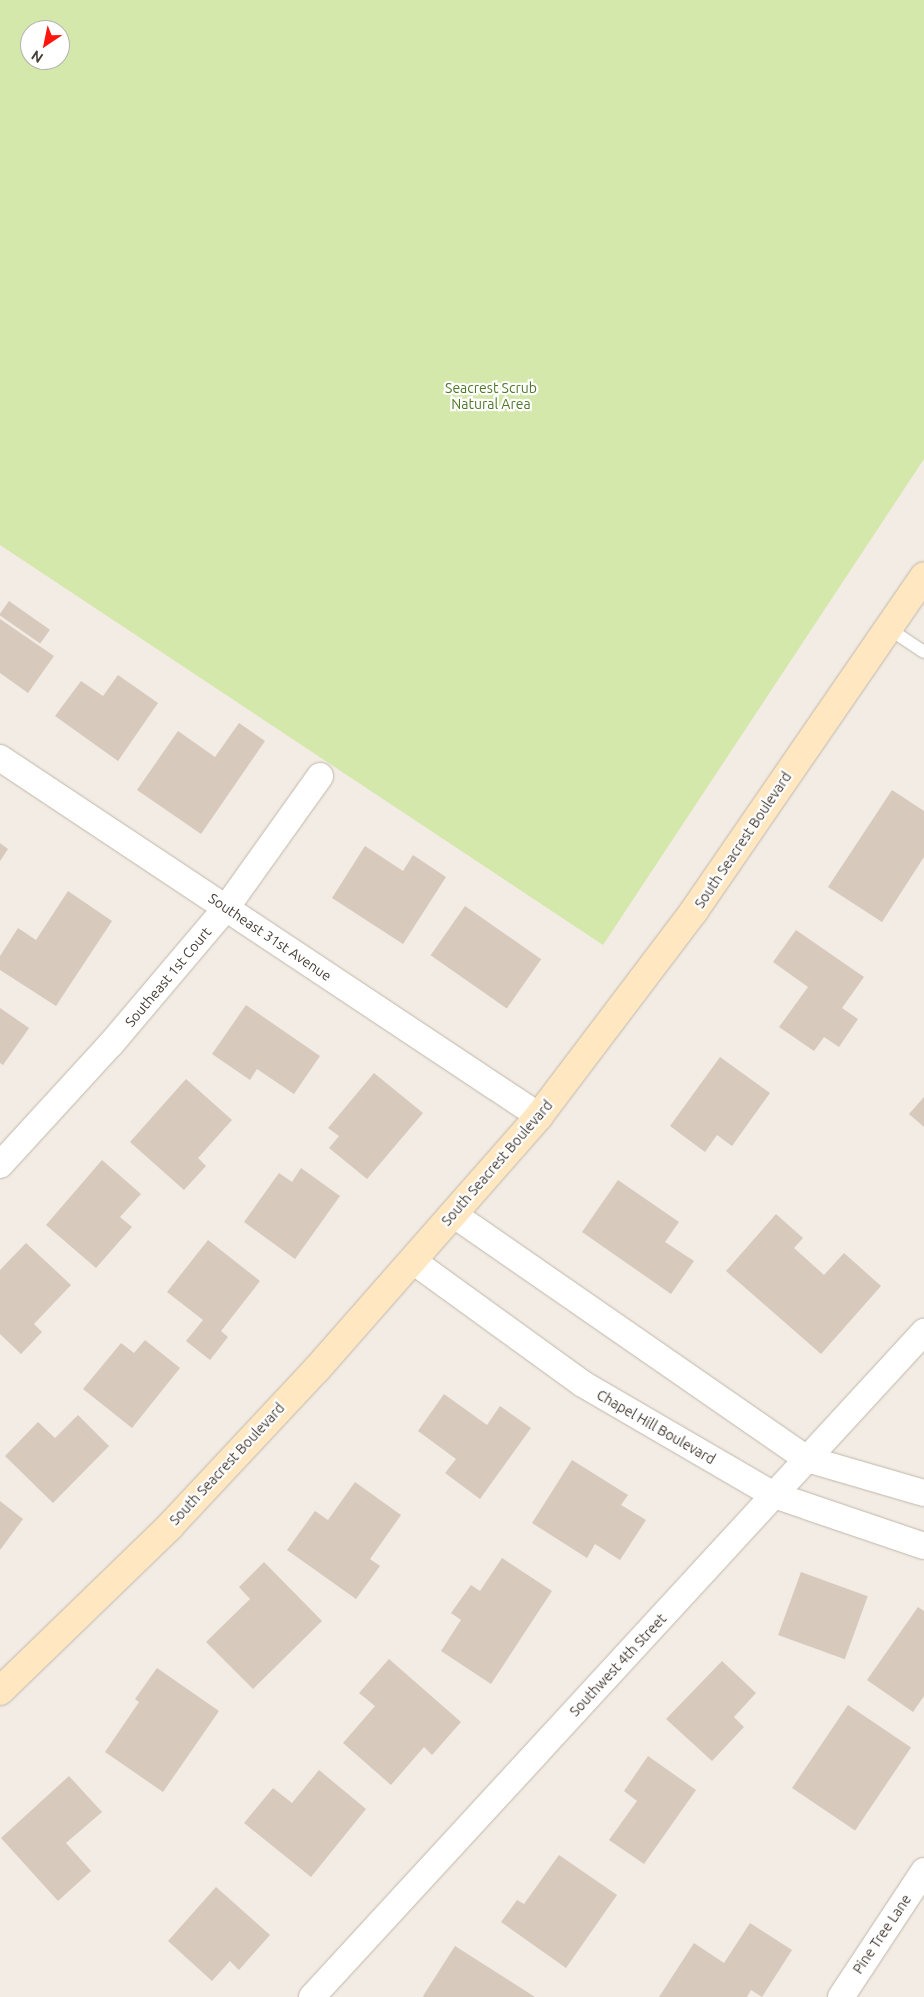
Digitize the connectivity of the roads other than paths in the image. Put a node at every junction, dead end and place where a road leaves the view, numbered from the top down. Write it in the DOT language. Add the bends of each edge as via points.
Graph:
graph roads {
  1 [pos="924,576"];
  2 [pos="888,628"];
  3 [pos="924,652"];
  4 [pos="0,758"];
  5 [pos="320,776"];
  6 [pos="226,908"];
  7 [pos="539,1116"];
  8 [pos="0,1165"];
  9 [pos="453,1214"];
  10 [pos="413,1261"];
  11 [pos="924,1332"];
  12 [pos="807,1459"];
  13 [pos="924,1493"];
  14 [pos="774,1495"];
  15 [pos="924,1546"];
  16 [pos="0,1691"];
  17 [pos="924,1871"];
  18 [pos="312,1997"];
  19 [pos="841,1997"];
  1 -- 2 [label="street, South Seacrest Boulevard"];
  2 -- 3 [label="lane"];
  2 -- 7 [label="street, South Seacrest Boulevard" via="694,911"];
  4 -- 6 [label="street, Southeast 31st Avenue"];
  5 -- 6 [label="street, Southeast 1st Court"];
  6 -- 7 [label="street, Southeast 31st Avenue"];
  6 -- 8 [label="street, Southeast 1st Court" via="111,1044"];
  7 -- 9 [label="street, South Seacrest Boulevard"];
  9 -- 10 [label="street, South Seacrest Boulevard"];
  9 -- 12 [label="street"];
  10 -- 14 [label="street, Chapel Hill Boulevard" via="583,1384"];
  10 -- 16 [label="street, South Seacrest Boulevard" via="170,1526"];
  11 -- 12 [label="street, Southwest 4th Street"];
  12 -- 13 [label="street"];
  12 -- 14 [label="street, Southwest 4th Street"];
  14 -- 15 [label="street, Chapel Hill Boulevard"];
  14 -- 18 [label="street, Southwest 4th Street"];
  17 -- 19 [label="street, Pine Tree Lane"];
}
